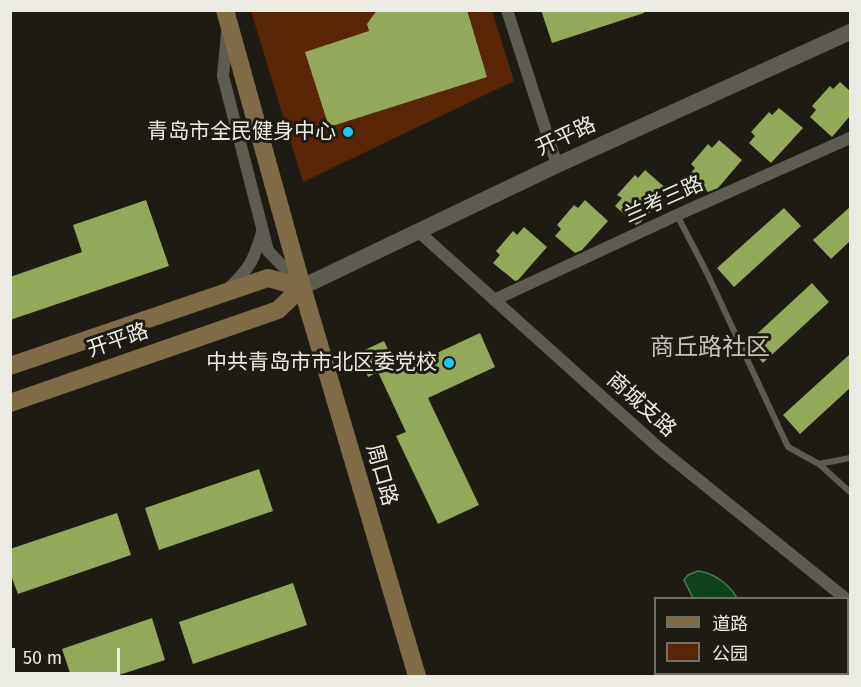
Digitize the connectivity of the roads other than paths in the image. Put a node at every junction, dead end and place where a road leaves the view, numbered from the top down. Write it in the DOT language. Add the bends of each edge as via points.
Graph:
graph roads {
  1 [pos="507,10"];
  2 [pos="227,17"];
  3 [pos="850,35"];
  4 [pos="850,138"];
  5 [pos="557,165"];
  6 [pos="676,215"];
  7 [pos="263,231"];
  8 [pos="419,232"];
  9 [pos="302,287"];
  10 [pos="225,293"];
  11 [pos="494,300"];
  12 [pos="10,366"];
  13 [pos="10,403"];
  14 [pos="850,458"];
  15 [pos="819,464"];
  16 [pos="850,492"];
  17 [pos="844,597"];
  18 [pos="417,676"];
  1 -- 5 [label="street"];
  2 -- 7 [label="street, 周口路" via="223,76"];
  2 -- 9 [label="main road, 周口路"];
  3 -- 5 [label="street, 开平路"];
  4 -- 6 [label="street, 兰考三路"];
  5 -- 8 [label="street, 开平路"];
  6 -- 11 [label="street, 兰考三路"];
  6 -- 15 [label="lane" via="788,447"];
  7 -- 9 [label="street, 周口路" via="268,251"];
  7 -- 10 [label="street" via="247,271"];
  8 -- 9 [label="street, 开平路"];
  8 -- 11 [label="street, 商城支路"];
  9 -- 10 [label="main road, 开平路" via="268,278"];
  9 -- 13 [label="main road, 开平路" via="278,310"];
  9 -- 18 [label="main road, 周口路"];
  10 -- 12 [label="main road, 开平路"];
  11 -- 17 [label="street, 商城支路" via="660,448"];
  14 -- 15 [label="lane"];
  15 -- 16 [label="lane"];
}
